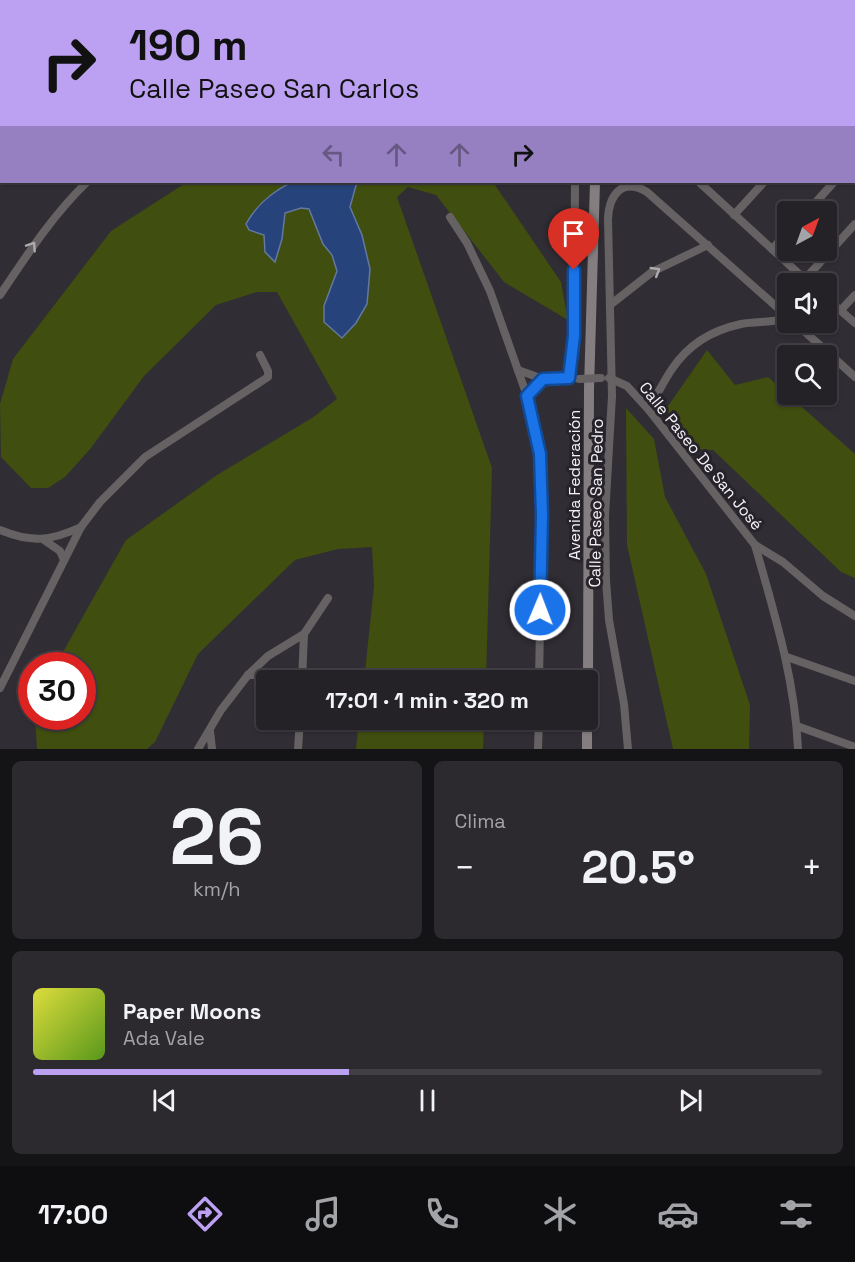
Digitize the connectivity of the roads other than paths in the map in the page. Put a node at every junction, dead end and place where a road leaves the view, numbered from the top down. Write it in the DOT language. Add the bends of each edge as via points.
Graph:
graph roads {
  1 [pos="86,183"];
  2 [pos="575,183"];
  3 [pos="595,183"];
  4 [pos="700,183"];
  5 [pos="763,183"];
  6 [pos="833,183"];
  7 [pos="817,201"];
  8 [pos="734,215"];
  9 [pos="450,217"];
  10 [pos="855,224"];
  11 [pos="777,244"];
  12 [pos="708,245"];
  13 [pos="772,249"];
  14 [pos="799,273"];
  15 [pos="815,273"];
  16 [pos="0,295"];
  17 [pos="855,295"];
  18 [pos="610,306"];
  19 [pos="837,307"];
  20 [pos="777,308"];
  21 [pos="841,310"];
  22 [pos="777,319"];
  23 [pos="855,323"];
  24 [pos="806,333"];
  25 [pos="260,355"];
  26 [pos="518,370"];
  27 [pos="855,377"];
  28 [pos="569,378"];
  29 [pos="612,378"];
  30 [pos="543,379"];
  31 [pos="527,396"];
  32 [pos="648,409"];
  33 [pos="81,527"];
  34 [pos="0,530"];
  35 [pos="44,540"];
  36 [pos="755,545"];
  37 [pos="64,560"];
  38 [pos="328,598"];
  39 [pos="855,616"];
  40 [pos="304,634"];
  41 [pos="787,657"];
  42 [pos="302,670"];
  43 [pos="539,670"];
  44 [pos="588,670"];
  45 [pos="248,675"];
  46 [pos="256,675"];
  47 [pos="855,681"];
  48 [pos="0,688"];
  49 [pos="797,726"];
  50 [pos="210,730"];
  51 [pos="299,730"];
  52 [pos="538,730"];
  53 [pos="587,730"];
  54 [pos="855,747"];
  55 [pos="198,749"];
  56 [pos="212,749"];
  57 [pos="298,749"];
  58 [pos="538,749"];
  59 [pos="587,749"];
  60 [pos="628,749"];
  61 [pos="798,749"];
  16 -- 1 [label="street, one-way" via="42,231"];
  2 -- 28 [label="street" via="574,336"];
  3 -- 44 [label="main road, Avenida Federación" via="589,389"];
  4 -- 8 [label="street"];
  5 -- 8 [label="street"];
  6 -- 7 [label="street"];
  8 -- 13 [label="street"];
  9 -- 26 [label="street" via="480,269"];
  10 -- 15 [label="street"];
  11 -- 13 [label="street"];
  18 -- 12 [label="street, one-way" via="652,272"];
  12 -- 18 [label="street, Calle Paseo San Pedro" via="647,192 633,186 622,189 609,204"];
  12 -- 20 [label="street, Calle Paseo San Pedro"];
  13 -- 14 [label="street"];
  17 -- 21 [label="street"];
  18 -- 29 [label="street, Calle Paseo San Pedro"];
  19 -- 21 [label="street"];
  21 -- 23 [label="street"];
  22 -- 32 [label="street" via="723,328 692,346"];
  24 -- 27 [label="street"];
  25 -- 33 [label="street" via="268,377 145,457"];
  26 -- 30 [label="street"];
  26 -- 31 [label="street"];
  28 -- 29 [label="street, bridge"];
  28 -- 30 [label="street"];
  29 -- 32 [label="street, Calle Paseo De San José" via="627,386"];
  29 -- 60 [label="street, Calle Paseo San Pedro" via="606,580"];
  30 -- 31 [label="street"];
  31 -- 43 [label="street" via="540,454"];
  32 -- 36 [label="street, Calle Paseo De San José"];
  33 -- 35 [label="street"];
  33 -- 37 [label="street"];
  34 -- 35 [label="street"];
  35 -- 37 [label="street" via="60,551"];
  36 -- 39 [label="street, Calle Paseo De San José"];
  36 -- 41 [label="street"];
  37 -- 48 [label="street"];
  38 -- 40 [label="street"];
  40 -- 42 [label="street"];
  40 -- 45 [label="street" via="283,645"];
  41 -- 47 [label="street"];
  41 -- 49 [label="street"];
  45 -- 46 [label="street"];
  45 -- 50 [label="street"];
  49 -- 54 [label="street"];
  49 -- 61 [label="street"];
  50 -- 55 [label="street"];
  50 -- 56 [label="street"];
  51 -- 57 [label="street"];
  52 -- 58 [label="street"];
  53 -- 59 [label="main road"];
}
